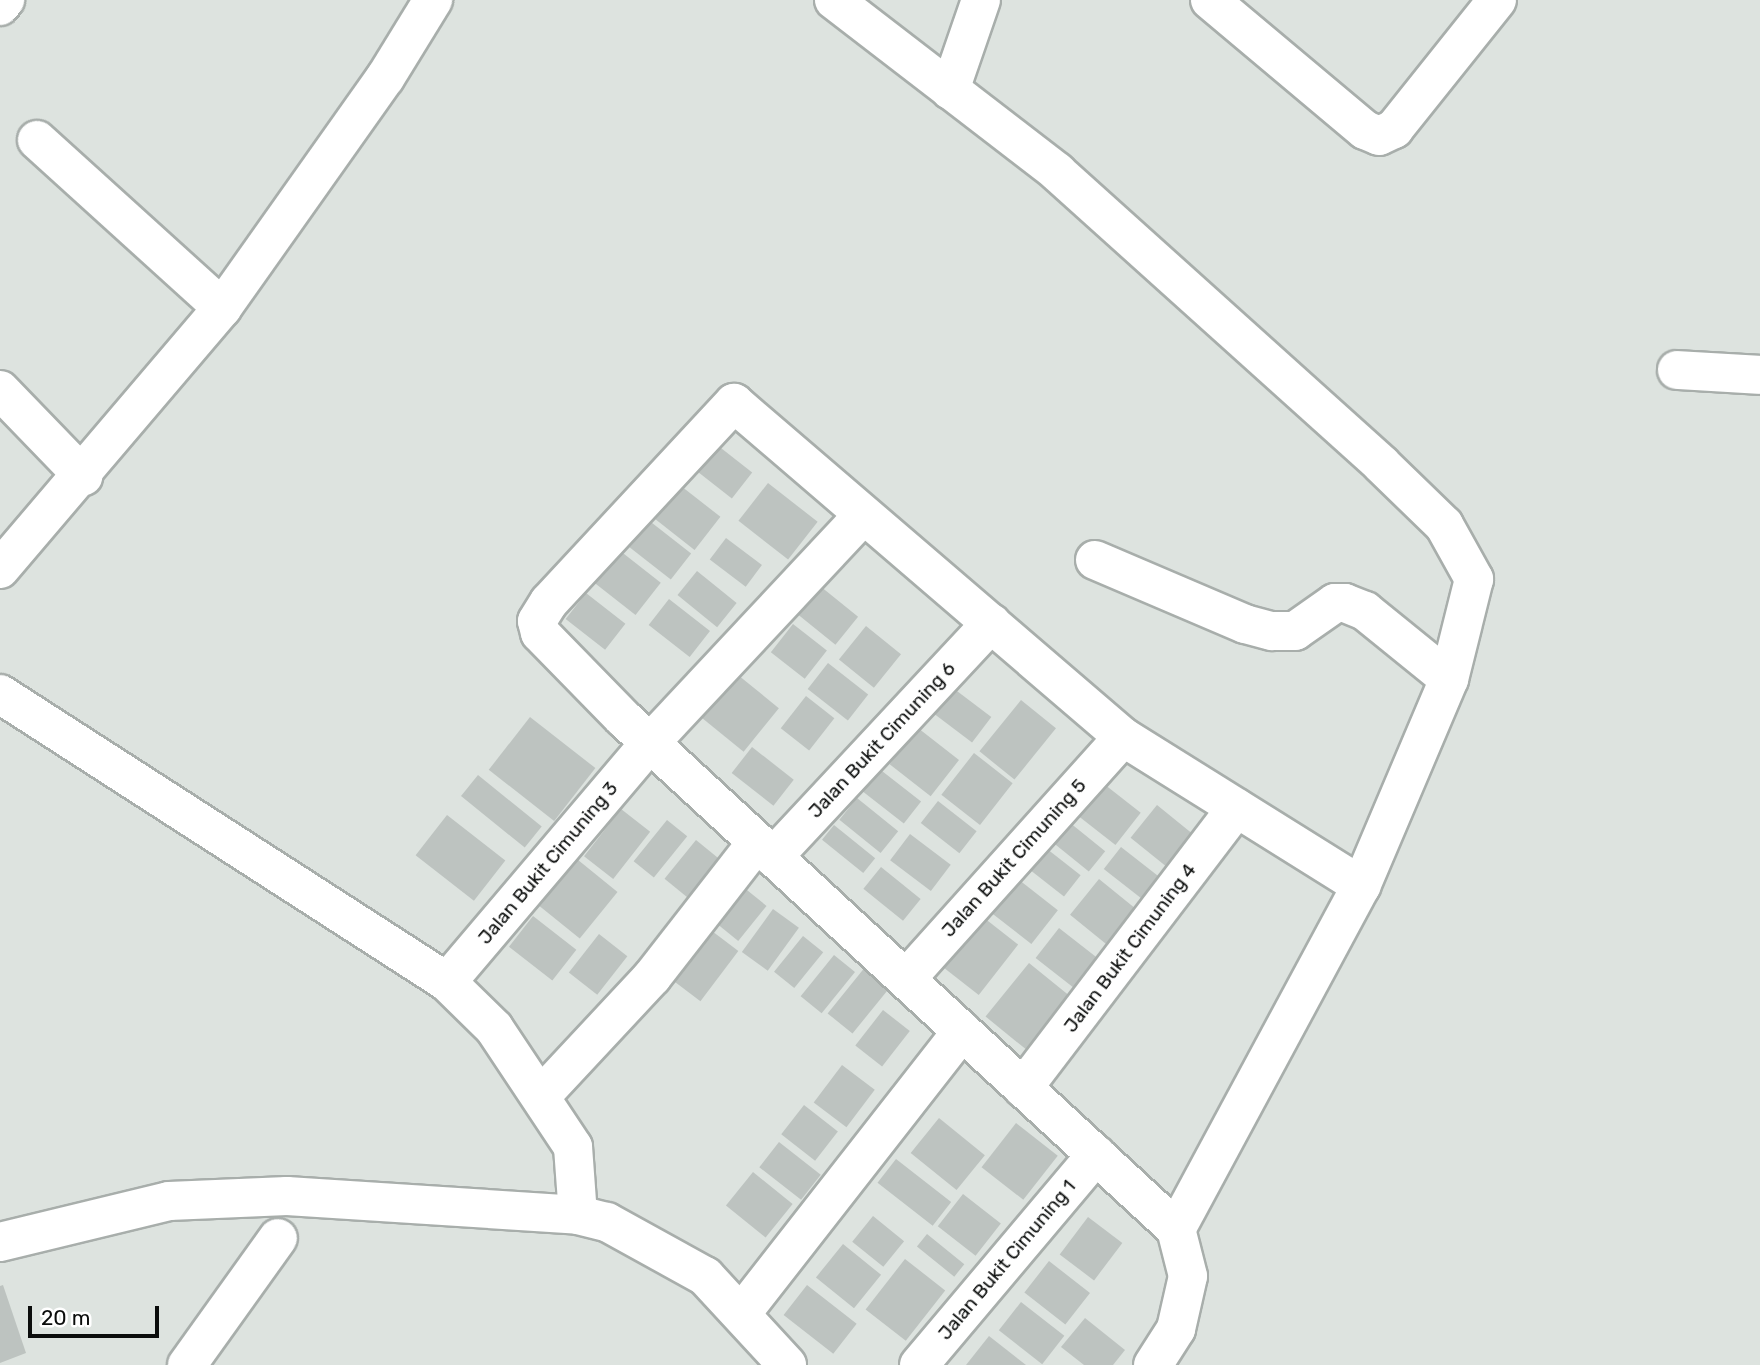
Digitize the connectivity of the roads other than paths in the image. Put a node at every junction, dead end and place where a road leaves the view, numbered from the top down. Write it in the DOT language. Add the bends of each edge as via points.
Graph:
graph roads {
  1 [pos="5,0"];
  2 [pos="433,0"];
  3 [pos="834,0"];
  4 [pos="981,0"];
  5 [pos="1497,0"];
  6 [pos="0,6"];
  7 [pos="1233,7"];
  8 [pos="950,90"];
  9 [pos="37,140"];
  10 [pos="222,308"];
  11 [pos="1677,370"];
  12 [pos="1760,375"];
  13 [pos="0,390"];
  14 [pos="83,476"];
  15 [pos="863,515"];
  16 [pos="1095,560"];
  17 [pos="0,569"];
  18 [pos="991,623"];
  19 [pos="1450,679"];
  20 [pos="0,694"];
  21 [pos="1123,737"];
  22 [pos="650,743"];
  23 [pos="1237,808"];
  24 [pos="765,850"];
  25 [pos="1361,886"];
  26 [pos="906,979"];
  27 [pos="447,982"];
  28 [pos="962,1031"];
  29 [pos="1023,1088"];
  30 [pos="541,1096"];
  31 [pos="1096,1155"];
  32 [pos="578,1215"];
  33 [pos="1176,1229"];
  34 [pos="7,1233"];
  35 [pos="278,1238"];
  36 [pos="741,1314"];
  37 [pos="187,1365"];
  38 [pos="788,1365"];
  39 [pos="919,1365"];
  40 [pos="1153,1365"];
  1 -- 6 [label="street"];
  2 -- 10 [label="street" via="385,78"];
  3 -- 8 [label="street"];
  4 -- 8 [label="street"];
  5 -- 7 [label="street" via="1394,129 1379,136 1365,130"];
  8 -- 19 [label="street" via="1056,172 1444,525 1474,579"];
  9 -- 10 [label="street"];
  10 -- 14 [label="street"];
  11 -- 12 [label="street"];
  13 -- 14 [label="street"];
  14 -- 17 [label="street"];
  15 -- 18 [label="street"];
  15 -- 22 [label="street, Jalan Bukit Cimuning 3"];
  15 -- 22 [label="street" via="734,403 549,602 537,621 549,642"];
  16 -- 19 [label="street" via="1245,624 1272,631 1295,631 1335,603 1345,603 1365,611"];
  18 -- 21 [label="street"];
  18 -- 24 [label="street, Jalan Bukit Cimuning 6"];
  19 -- 25 [label="street"];
  20 -- 27 [label="street"];
  21 -- 23 [label="street"];
  21 -- 26 [label="street, Jalan Bukit Cimuning 5"];
  22 -- 24 [label="street"];
  22 -- 27 [label="street, Jalan Bukit Cimuning 3"];
  23 -- 25 [label="street"];
  23 -- 29 [label="street, Jalan Bukit Cimuning 4"];
  24 -- 26 [label="street"];
  24 -- 30 [label="street, Jalan Bukit Cimuning 6"];
  25 -- 33 [label="street"];
  26 -- 28 [label="street"];
  27 -- 30 [label="street" via="494,1028"];
  28 -- 29 [label="street"];
  28 -- 36 [label="street"];
  29 -- 31 [label="street"];
  30 -- 32 [label="street" via="573,1147"];
  31 -- 33 [label="street"];
  31 -- 39 [label="street, Jalan Bukit Cimuning 1"];
  32 -- 34 [label="street" via="287,1196 169,1201"];
  32 -- 36 [label="street" via="607,1222 705,1276"];
  33 -- 40 [label="street" via="1188,1276 1176,1329"];
  35 -- 37 [label="street"];
  36 -- 38 [label="street"];
}
